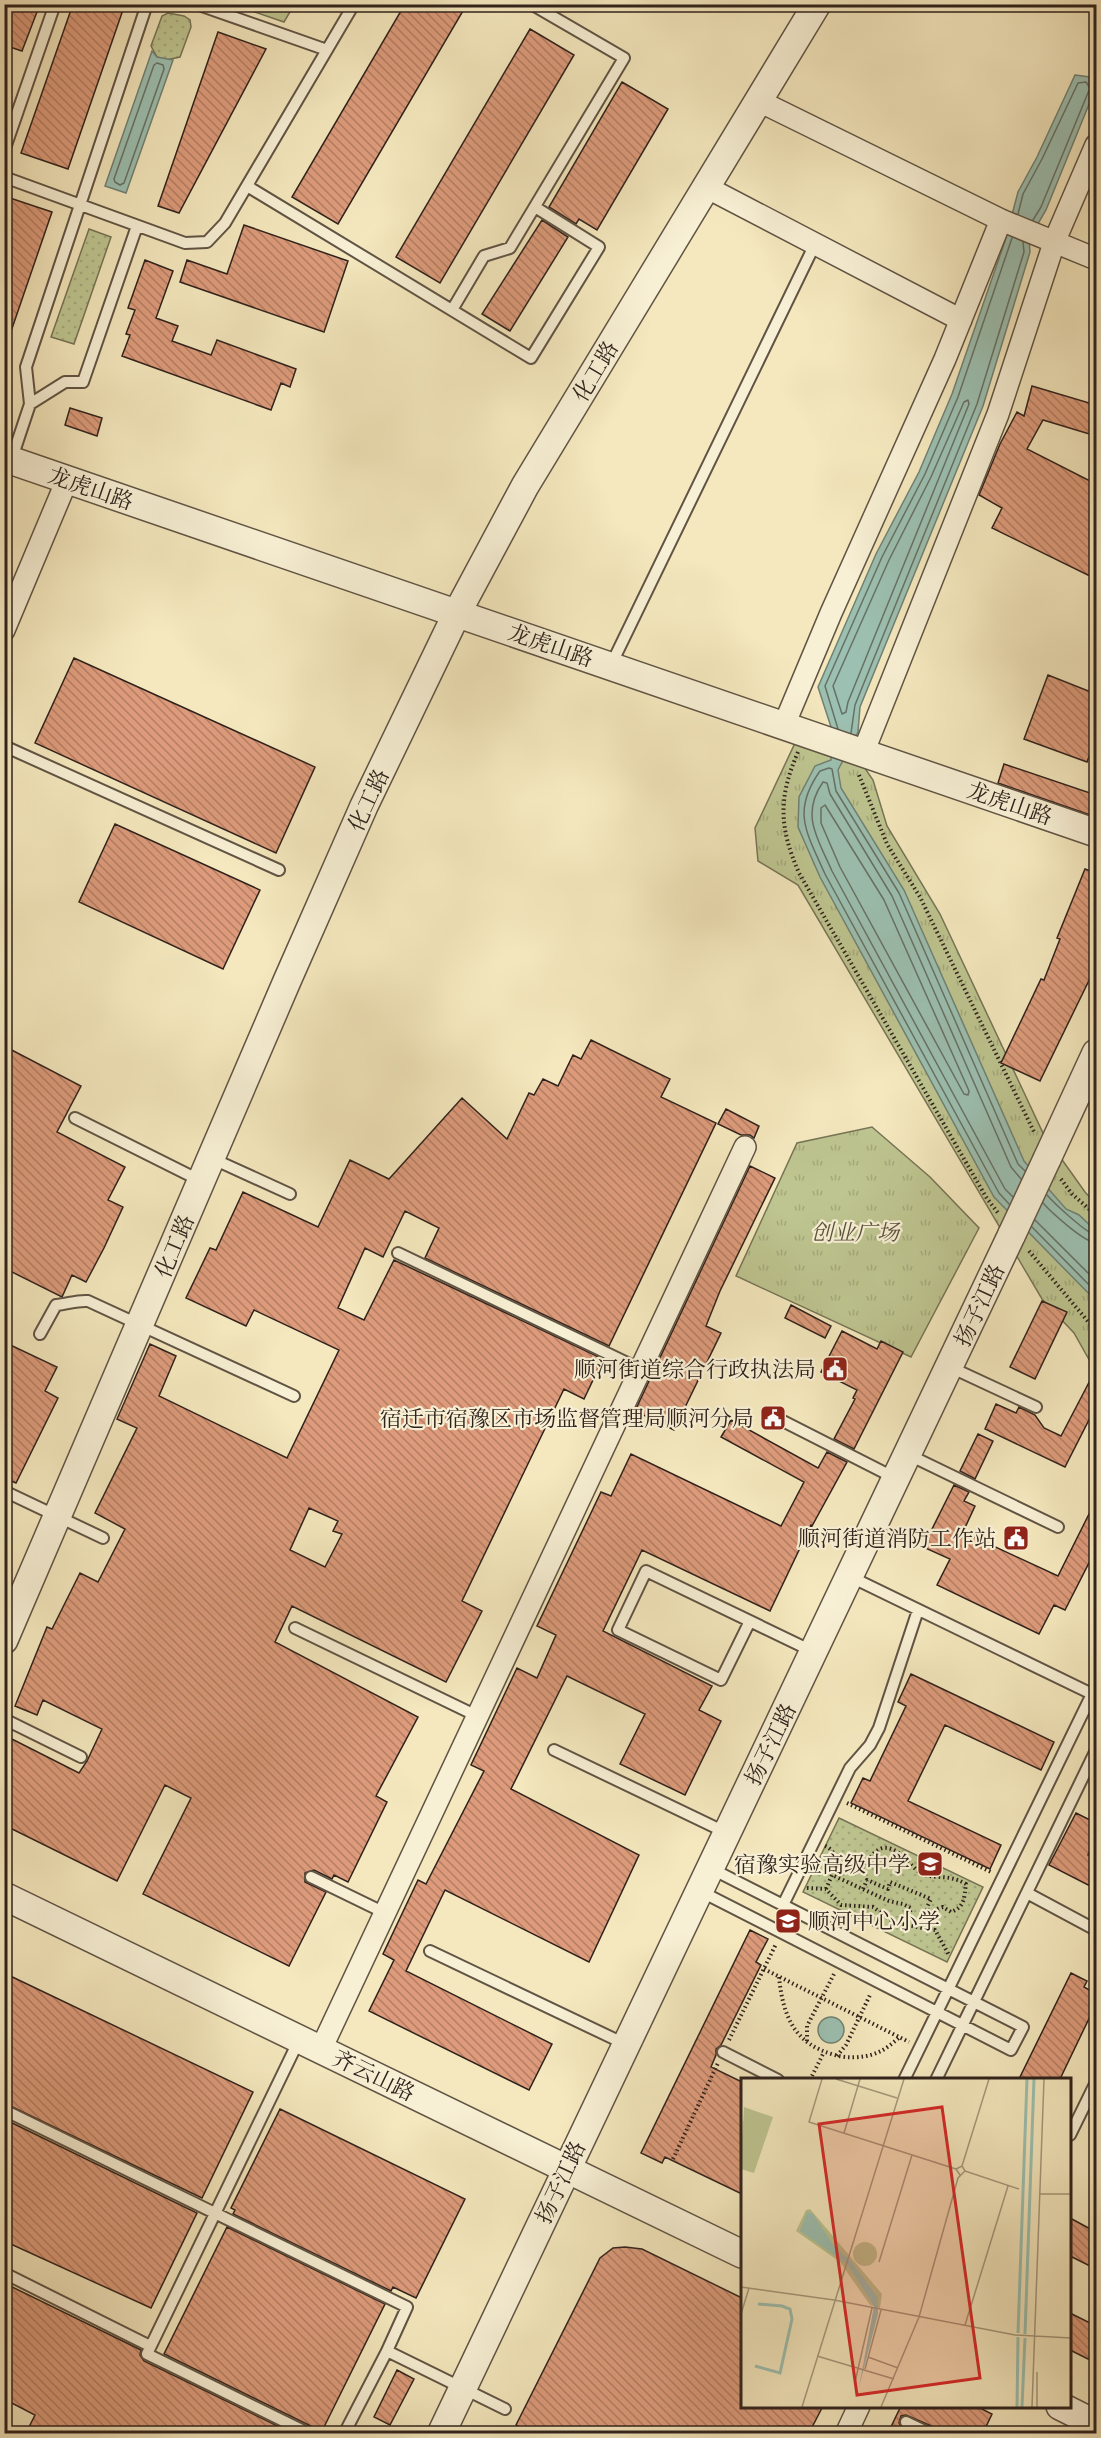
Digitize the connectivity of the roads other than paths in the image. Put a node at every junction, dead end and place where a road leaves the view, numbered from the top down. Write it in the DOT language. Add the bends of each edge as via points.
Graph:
graph roads {
  1 [pos="54,4"];
  2 [pos="147,4"];
  3 [pos="196,4"];
  4 [pos="354,4"];
  5 [pos="531,4"];
  6 [pos="817,4"];
  7 [pos="327,50"];
  8 [pos="759,101"];
  9 [pos="1096,145"];
  10 [pos="4,150"];
  11 [pos="4,177"];
  12 [pos="247,186"];
  13 [pos="706,187"];
  14 [pos="81,205"];
  15 [pos="535,207"];
  16 [pos="1001,219"];
  17 [pos="137,226"];
  18 [pos="1054,240"];
  19 [pos="815,244"];
  20 [pos="1096,259"];
  21 [pos="452,310"];
  22 [pos="961,320"];
  23 [pos="30,404"];
  24 [pos="8,460"];
  25 [pos="67,480"];
  26 [pos="457,613"];
  27 [pos="4,630"];
  28 [pos="611,666"];
  29 [pos="795,729"];
  30 [pos="4,746"];
  31 [pos="863,753"];
  32 [pos="1096,833"];
  33 [pos="279,870"];
  34 [pos="1096,1053"];
  35 [pos="75,1119"];
  36 [pos="745,1147"];
  37 [pos="206,1169"];
  38 [pos="290,1194"];
  39 [pos="398,1253"];
  40 [pos="140,1325"];
  41 [pos="40,1334"];
  42 [pos="950,1367"];
  43 [pos="640,1369"];
  44 [pos="294,1396"];
  45 [pos="1036,1407"];
  46 [pos="769,1414"];
  47 [pos="909,1455"];
  48 [pos="897,1479"];
  49 [pos="4,1491"];
  50 [pos="57,1516"];
  51 [pos="1058,1527"];
  52 [pos="104,1538"];
  53 [pos="850,1577"];
  54 [pos="918,1610"];
  55 [pos="750,1621"];
  56 [pos="295,1628"];
  57 [pos="4,1640"];
  58 [pos="814,1653"];
  59 [pos="1092,1694"];
  60 [pos="1096,1705"];
  61 [pos="477,1716"];
  62 [pos="4,1719"];
  63 [pos="554,1750"];
  64 [pos="1096,1750"];
  65 [pos="81,1757"];
  66 [pos="727,1833"];
  67 [pos="311,1877"];
  68 [pos="705,1879"];
  69 [pos="1027,1893"];
  70 [pos="4,1896"];
  71 [pos="783,1905"];
  72 [pos="385,1913"];
  73 [pos="1096,1930"];
  74 [pos="429,1951"];
  75 [pos="948,1989"];
  76 [pos="974,2002"];
  77 [pos="937,2012"];
  78 [pos="963,2025"];
  79 [pos="310,2044"];
  80 [pos="625,2044"];
  81 [pos="723,2052"];
  82 [pos="776,2078"];
  83 [pos="905,2078"];
  84 [pos="936,2078"];
  85 [pos="1096,2082"];
  86 [pos="1091,2105"];
  87 [pos="4,2110"];
  88 [pos="1071,2134"];
  89 [pos="565,2169"];
  90 [pos="215,2212"];
  91 [pos="741,2254"];
  92 [pos="4,2273"];
  93 [pos="150,2346"];
  94 [pos="387,2351"];
  95 [pos="463,2388"];
  96 [pos="858,2408"];
  97 [pos="1064,2408"];
  98 [pos="504,2409"];
  99 [pos="906,2422"];
  100 [pos="1096,2424"];
  101 [pos="310,2433"];
  102 [pos="344,2433"];
  103 [pos="441,2433"];
  104 [pos="846,2433"];
  105 [pos="931,2433"];
  1 -- 10 [label="lane"];
  2 -- 14 [label="lane"];
  3 -- 7 [label="lane"];
  4 -- 7 [label="lane"];
  5 -- 15 [label="lane" via="624,58"];
  6 -- 8 [label="street, 化工路"];
  7 -- 12 [label="lane"];
  8 -- 13 [label="street, 化工路"];
  8 -- 16 [label="street"];
  9 -- 18 [label="street"];
  11 -- 14 [label="lane"];
  12 -- 17 [label="lane" via="225,223 207,242 185,243"];
  12 -- 21 [label="lane"];
  13 -- 19 [label="street"];
  13 -- 26 [label="street, 化工路" via="525,486"];
  14 -- 17 [label="lane"];
  14 -- 23 [label="lane" via="26,368"];
  15 -- 21 [label="lane" via="510,248 484,256"];
  15 -- 21 [label="lane" via="599,247 531,358"];
  16 -- 18 [label="street"];
  16 -- 22 [label="street"];
  17 -- 23 [label="lane" via="83,382 65,382"];
  18 -- 20 [label="street"];
  18 -- 31 [label="street" via="998,414"];
  19 -- 22 [label="street"];
  19 -- 28 [label="lane"];
  22 -- 29 [label="street" via="831,613"];
  23 -- 24 [label="lane"];
  24 -- 25 [label="street, 龙虎山路"];
  25 -- 26 [label="street, 龙虎山路"];
  25 -- 27 [label="street"];
  26 -- 28 [label="street, 龙虎山路"];
  26 -- 37 [label="street, 化工路" via="359,817"];
  28 -- 29 [label="street, 龙虎山路"];
  29 -- 31 [label="street, 龙虎山路"];
  30 -- 33 [label="lane"];
  31 -- 32 [label="street, 龙虎山路"];
  34 -- 42 [label="street, 扬子江路, bridge" via="1086,1085"];
  35 -- 37 [label="lane"];
  36 -- 43 [label="street"];
  37 -- 38 [label="lane"];
  37 -- 40 [label="street, 化工路"];
  39 -- 43 [label="lane"];
  40 -- 41 [label="lane" via="78,1300 56,1305"];
  40 -- 44 [label="lane"];
  40 -- 50 [label="street, 化工路"];
  42 -- 45 [label="lane"];
  42 -- 47 [label="street, 扬子江路"];
  43 -- 61 [label="street"];
  46 -- 48 [label="lane"];
  47 -- 48 [label="street, 扬子江路"];
  47 -- 51 [label="lane"];
  48 -- 53 [label="street, 扬子江路"];
  49 -- 50 [label="lane"];
  50 -- 52 [label="lane"];
  50 -- 57 [label="street, 化工路"];
  53 -- 54 [label="lane"];
  53 -- 58 [label="street, 扬子江路"];
  54 -- 59 [label="lane"];
  54 -- 71 [label="lane" via="879,1728 850,1768"];
  55 -- 55 [label="lane" via="646,1571 618,1630 721,1680"];
  55 -- 58 [label="lane"];
  56 -- 61 [label="lane"];
  58 -- 66 [label="street, 扬子江路"];
  59 -- 60 [label="lane"];
  59 -- 75 [label="lane"];
  61 -- 72 [label="street"];
  62 -- 65 [label="lane"];
  63 -- 66 [label="lane"];
  64 -- 69 [label="lane"];
  66 -- 68 [label="street, 扬子江路"];
  67 -- 72 [label="lane"];
  68 -- 71 [label="lane"];
  68 -- 77 [label="lane" via="839,1962"];
  68 -- 80 [label="street, 扬子江路"];
  69 -- 73 [label="lane"];
  69 -- 76 [label="lane"];
  70 -- 79 [label="street, 齐云山路"];
  71 -- 75 [label="lane"];
  72 -- 79 [label="street"];
  74 -- 80 [label="lane"];
  75 -- 76 [label="lane"];
  75 -- 77 [label="lane"];
  76 -- 78 [label="lane"];
  76 -- 78 [label="lane" via="1023,2027 1011,2050"];
  77 -- 78 [label="lane"];
  77 -- 83 [label="lane"];
  78 -- 84 [label="lane"];
  79 -- 89 [label="street, 齐云山路"];
  79 -- 90 [label="lane"];
  80 -- 89 [label="street, 扬子江路"];
  81 -- 82 [label="lane"];
  85 -- 86 [label="lane"];
  86 -- 88 [label="lane"];
  87 -- 90 [label="lane"];
  89 -- 91 [label="street, 齐云山路"];
  89 -- 95 [label="street, 扬子江路"];
  90 -- 93 [label="lane"];
  90 -- 94 [label="lane" via="407,2307"];
  92 -- 93 [label="lane"];
  93 -- 101 [label="lane" via="147,2354"];
  94 -- 95 [label="lane"];
  94 -- 102 [label="lane"];
  95 -- 98 [label="lane"];
  95 -- 103 [label="street, 扬子江路"];
  96 -- 104 [label="street"];
  97 -- 100 [label="street"];
  99 -- 105 [label="lane"];
}
